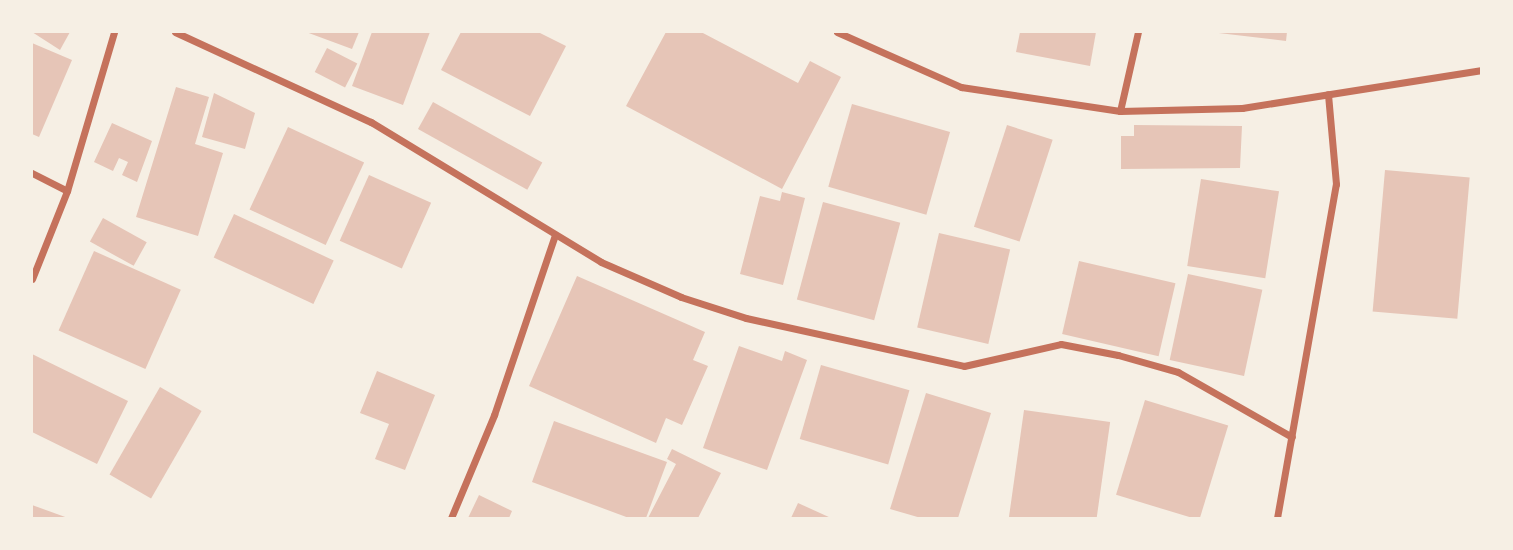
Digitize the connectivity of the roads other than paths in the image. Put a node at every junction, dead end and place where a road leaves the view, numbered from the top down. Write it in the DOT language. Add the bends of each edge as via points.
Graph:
graph roads {
  1 [pos="114,32"];
  2 [pos="175,32"];
  3 [pos="837,32"];
  4 [pos="1138,32"];
  5 [pos="1482,70"];
  6 [pos="1328,94"];
  7 [pos="1120,111"];
  8 [pos="32,173"];
  9 [pos="67,191"];
  10 [pos="555,236"];
  11 [pos="32,279"];
  12 [pos="1292,438"];
  13 [pos="451,519"];
  14 [pos="1277,519"];
  1 -- 9 [label="street"];
  2 -- 10 [label="street" via="371,122"];
  3 -- 7 [label="street" via="961,87"];
  4 -- 7 [label="street"];
  5 -- 6 [label="street"];
  6 -- 7 [label="street" via="1242,108"];
  6 -- 12 [label="street" via="1336,184"];
  8 -- 9 [label="street"];
  9 -- 11 [label="street"];
  10 -- 12 [label="street" via="681,297 903,355 964,366 1061,344 1142,362 1178,372"];
  10 -- 13 [label="street" via="494,415"];
  12 -- 14 [label="street"];
}
